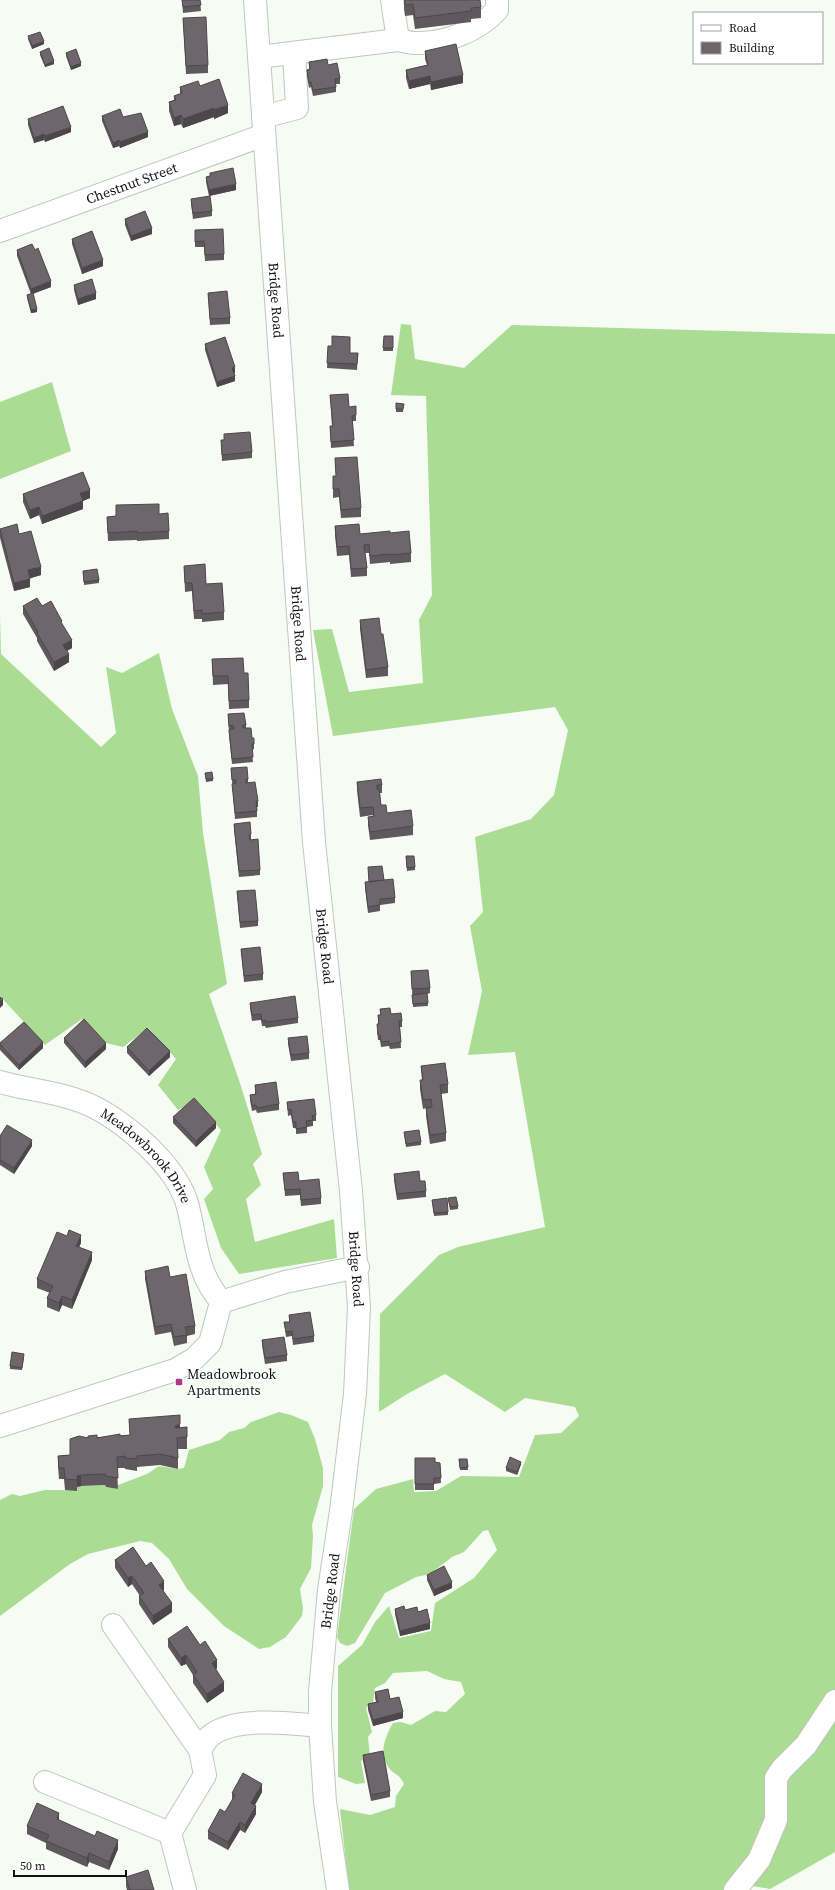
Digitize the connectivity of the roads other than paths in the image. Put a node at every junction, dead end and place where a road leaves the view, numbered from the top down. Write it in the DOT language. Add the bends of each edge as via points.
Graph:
graph roads {
  1 [pos="255,0"];
  2 [pos="392,0"];
  3 [pos="497,0"];
  4 [pos="398,40"];
  5 [pos="294,53"];
  6 [pos="258,57"];
  7 [pos="263,126"];
  8 [pos="0,231"];
  9 [pos="0,1082"];
  10 [pos="358,1267"];
  11 [pos="221,1302"];
  12 [pos="0,1426"];
  13 [pos="113,1625"];
  14 [pos="835,1701"];
  15 [pos="320,1726"];
  16 [pos="200,1750"];
  17 [pos="46,1782"];
  18 [pos="170,1833"];
  19 [pos="185,1890"];
  20 [pos="338,1890"];
  21 [pos="735,1890"];
  1 -- 6 [label="main road, Bridge Road"];
  2 -- 4 [label="main road"];
  3 -- 4 [label="main road" via="497,10 488,20 457,35 416,43"];
  4 -- 5 [label="main road"];
  5 -- 6 [label="main road"];
  5 -- 7 [label="main road, Chestnut Street" via="298,108"];
  6 -- 7 [label="main road, Bridge Road"];
  7 -- 8 [label="main road, Chestnut Street"];
  7 -- 10 [label="main road, Bridge Road" via="314,842"];
  9 -- 11 [label="main road, Meadowbrook Drive" via="73,1098 88,1104 114,1118 151,1150 185,1198 202,1267 210,1286"];
  10 -- 11 [label="main road" via="285,1282"];
  10 -- 15 [label="main road, Bridge Road" via="355,1387 329,1590 320,1692"];
  11 -- 12 [label="main road" via="210,1343 194,1359 175,1370"];
  13 -- 16 [label="main road"];
  14 -- 21 [label="main road" via="806,1745 776,1778 776,1820 759,1860"];
  15 -- 16 [label="main road" via="250,1723 225,1728 209,1737"];
  15 -- 20 [label="main road, Bridge Road" via="325,1802"];
  16 -- 18 [label="main road" via="205,1775"];
  17 -- 18 [label="main road"];
  18 -- 19 [label="main road"];
}
